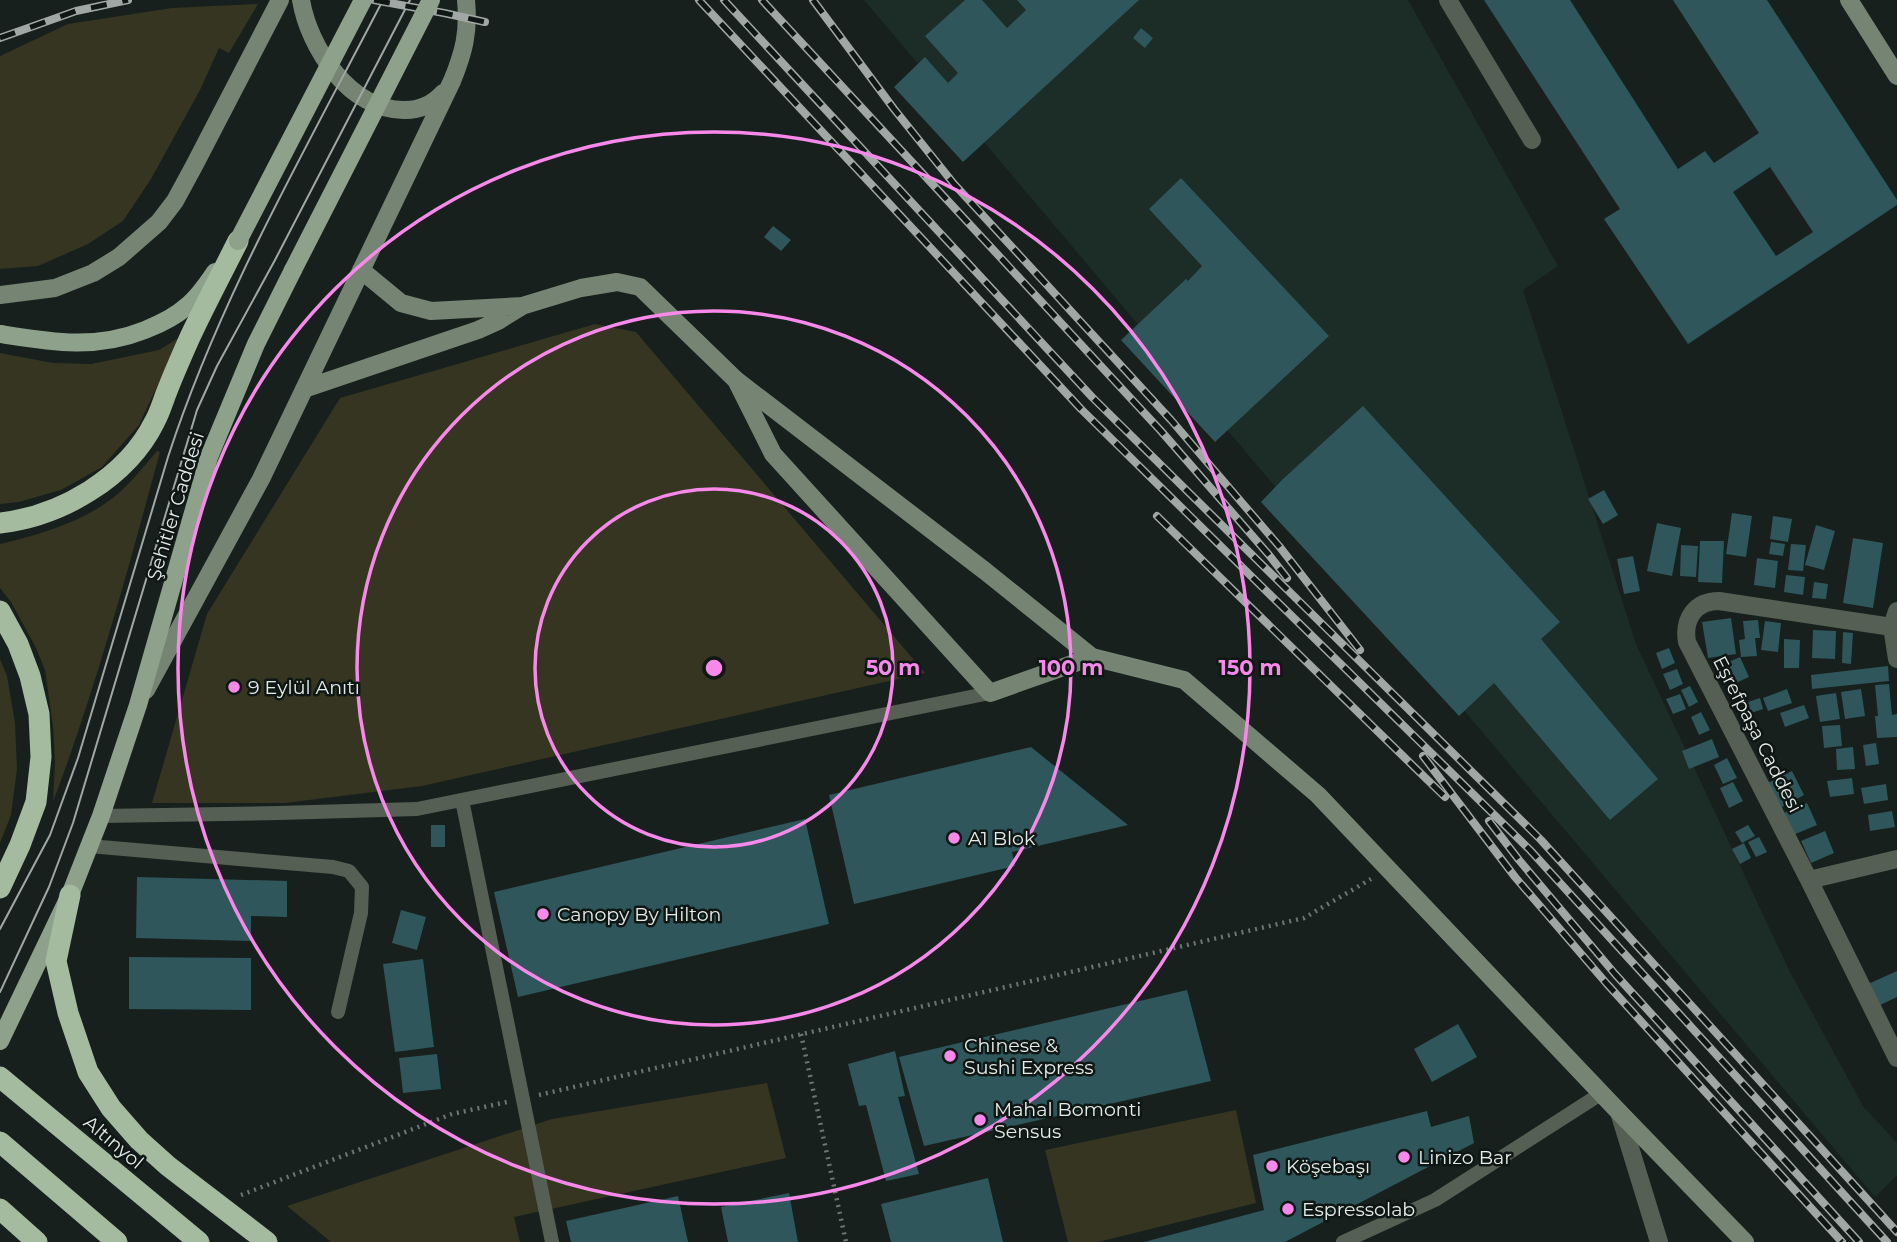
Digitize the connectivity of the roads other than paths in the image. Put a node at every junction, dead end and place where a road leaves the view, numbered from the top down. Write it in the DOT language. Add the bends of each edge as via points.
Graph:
graph roads {
  1 [pos="280,0"];
  2 [pos="301,0"];
  3 [pos="363,0"];
  4 [pos="432,0"];
  5 [pos="466,0"];
  6 [pos="1448,0"];
  7 [pos="1849,0"];
  8 [pos="1897,76"];
  9 [pos="452,81"];
  10 [pos="1532,140"];
  11 [pos="238,242"];
  12 [pos="361,270"];
  13 [pos="0,295"];
  14 [pos="522,306"];
  15 [pos="0,334"];
  16 [pos="737,380"];
  17 [pos="304,389"];
  18 [pos="0,523"];
  19 [pos="0,611"];
  20 [pos="1894,619"];
  21 [pos="1092,657"];
  22 [pos="1897,659"];
  23 [pos="990,693"];
  24 [pos="138,705"];
  25 [pos="462,800"];
  26 [pos="101,816"];
  27 [pos="89,846"];
  28 [pos="1897,859"];
  29 [pos="1809,880"];
  30 [pos="0,888"];
  31 [pos="70,895"];
  32 [pos="338,1012"];
  33 [pos="0,1041"];
  34 [pos="1897,1058"];
  35 [pos="0,1077"];
  36 [pos="1602,1093"];
  37 [pos="1619,1112"];
  38 [pos="0,1142"];
  39 [pos="0,1209"];
  40 [pos="37,1242"];
  41 [pos="117,1242"];
  42 [pos="199,1242"];
  43 [pos="267,1242"];
  44 [pos="552,1242"];
  45 [pos="1343,1242"];
  46 [pos="1659,1242"];
  47 [pos="1745,1242"];
  1 -- 13 [label="street" via="176,201 159,222 93,273 55,288"];
  2 -- 9 [label="street" via="322,53 349,87 366,99 412,110 432,103"];
  3 -- 11 [label="main road, bridge"];
  4 -- 24 [label="main road, Şehitler Caddesi, bridge" via="256,344 209,457"];
  5 -- 9 [label="street" via="466,40"];
  6 -- 10 [label="street"];
  7 -- 8 [label="street"];
  9 -- 12 [label="street"];
  11 -- 15 [label="main road" via="188,306 138,333 81,344"];
  11 -- 18 [label="highway" via="141,444 114,473 89,490 49,512"];
  12 -- 14 [label="street" via="401,303 432,311"];
  12 -- 17 [label="street"];
  14 -- 16 [label="street" via="617,282 640,287"];
  14 -- 17 [label="street" via="478,330"];
  16 -- 21 [label="street"];
  16 -- 23 [label="street" via="773,454"];
  17 -- 24 [label="street" via="261,479"];
  19 -- 30 [label="highway" via="30,676 39,714 41,757 36,802"];
  20 -- 22 [label="street"];
  20 -- 29 [label="street, Eşrefpaşa Caddesi" via="1719,601 1697,607 1688,618 1687,642"];
  21 -- 23 [label="street"];
  21 -- 36 [label="street" via="1184,680 1318,795"];
  23 -- 25 [label="lane"];
  24 -- 26 [label="main road, Şehitler Caddesi"];
  25 -- 26 [label="lane" via="417,809"];
  25 -- 44 [label="lane"];
  26 -- 27 [label="main road, Şehitler Caddesi"];
  27 -- 31 [label="main road, Şehitler Caddesi"];
  27 -- 32 [label="lane" via="349,871 362,887 361,913"];
  28 -- 29 [label="street"];
  29 -- 34 [label="street, Eşrefpaşa Caddesi"];
  31 -- 33 [label="main road, Şehitler Caddesi"];
  31 -- 43 [label="highway" via="56,961 88,1072 139,1140"];
  35 -- 42 [label="highway, Altınyol"];
  36 -- 37 [label="street"];
  36 -- 45 [label="lane" via="1435,1200"];
  37 -- 46 [label="street"];
  37 -- 47 [label="street"];
  38 -- 41 [label="highway"];
  39 -- 40 [label="highway"];
}
